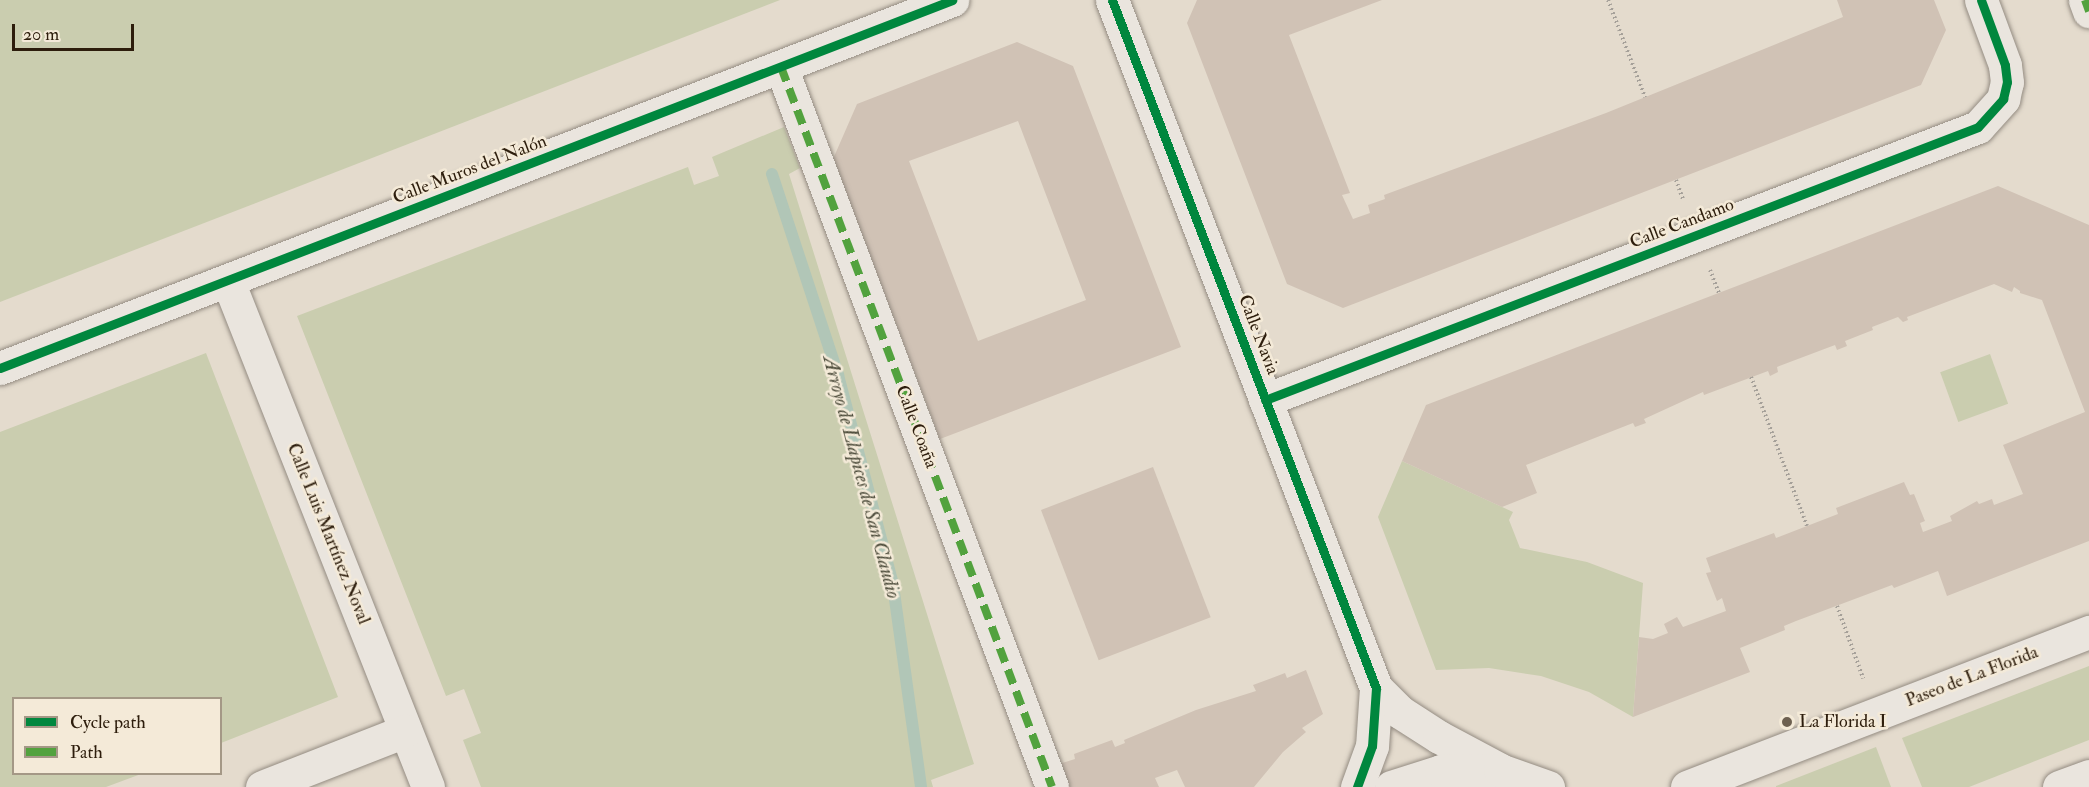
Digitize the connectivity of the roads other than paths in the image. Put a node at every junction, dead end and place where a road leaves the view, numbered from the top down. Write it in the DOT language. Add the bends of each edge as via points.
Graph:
graph roads {
  1 [pos="952,0"];
  2 [pos="1112,0"];
  3 [pos="1981,0"];
  4 [pos="2085,0"];
  5 [pos="2089,11"];
  6 [pos="781,68"];
  7 [pos="228,281"];
  8 [pos="0,368"];
  9 [pos="1265,400"];
  10 [pos="2089,632"];
  11 [pos="1376,688"];
  12 [pos="405,731"];
  13 [pos="1500,770"];
  14 [pos="2089,776"];
  15 [pos="261,787"];
  16 [pos="428,787"];
  17 [pos="1052,787"];
  18 [pos="1357,787"];
  19 [pos="1391,787"];
  20 [pos="1548,787"];
  21 [pos="1687,787"];
  22 [pos="2059,787"];
  1 -- 6 [label="street, Calle Muros del Nalón"];
  2 -- 9 [label="street, Calle Navia"];
  3 -- 9 [label="street, Calle Candamo" via="2005,65 2007,82 2003,99 1978,127"];
  4 -- 5 [label="street"];
  6 -- 7 [label="street, Calle Muros del Nalón"];
  6 -- 17 [label="street, Calle Coaña"];
  7 -- 8 [label="street, Calle Muros del Nalón"];
  7 -- 12 [label="street, Calle Luis Martínez Noval"];
  9 -- 11 [label="street, Calle Navia"];
  10 -- 21 [label="street, Paseo de La Florida"];
  11 -- 13 [label="street, Calle Navia" via="1400,712"];
  11 -- 18 [label="street, Calle Navia" via="1372,746"];
  12 -- 15 [label="street"];
  12 -- 16 [label="street, Calle Luis Martínez Noval"];
  13 -- 19 [label="street" via="1441,771"];
  13 -- 20 [label="street"];
  14 -- 22 [label="street"];
}
